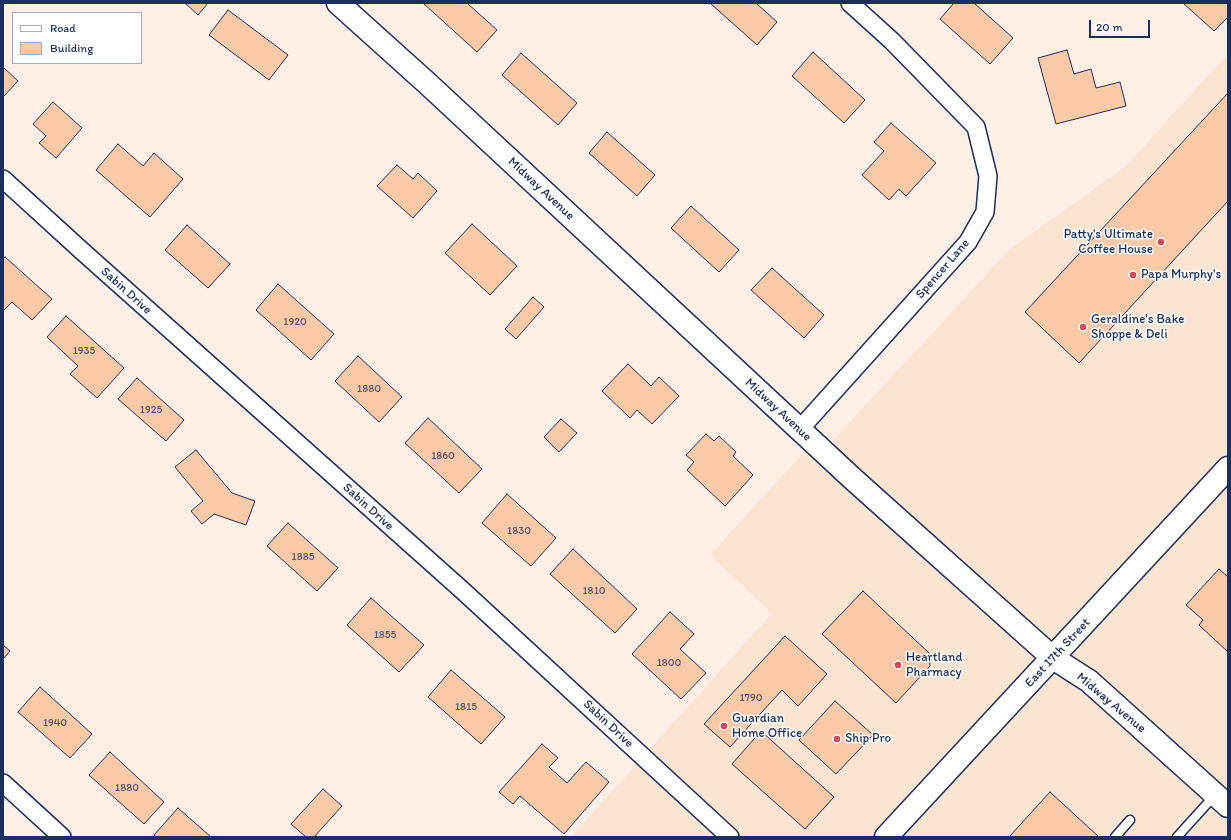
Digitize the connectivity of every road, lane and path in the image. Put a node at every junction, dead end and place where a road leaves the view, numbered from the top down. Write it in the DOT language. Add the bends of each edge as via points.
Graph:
graph roads {
  1 [pos="338,3"];
  2 [pos="850,3"];
  3 [pos="3,179"];
  4 [pos="799,430"];
  5 [pos="1223,476"];
  6 [pos="1053,658"];
  7 [pos="3,783"];
  8 [pos="1222,801"];
  9 [pos="1130,820"];
  10 [pos="62,837"];
  11 [pos="730,837"];
  12 [pos="886,837"];
  13 [pos="1115,837"];
  14 [pos="1176,837"];
  1 -- 4 [label="street, Midway Avenue"];
  2 -- 4 [label="street, Spencer Lane" via="892,40 976,127 988,176 985,212 968,242"];
  3 -- 11 [label="street, Sabin Drive" via="462,590"];
  4 -- 6 [label="street, Midway Avenue"];
  5 -- 6 [label="street, East 17th Street"];
  6 -- 8 [label="street, Midway Avenue" via="1088,681"];
  6 -- 12 [label="street, East 17th Street"];
  7 -- 10 [label="street"];
  8 -- 14 [label="lane"];
  9 -- 13 [label="lane"];
}
